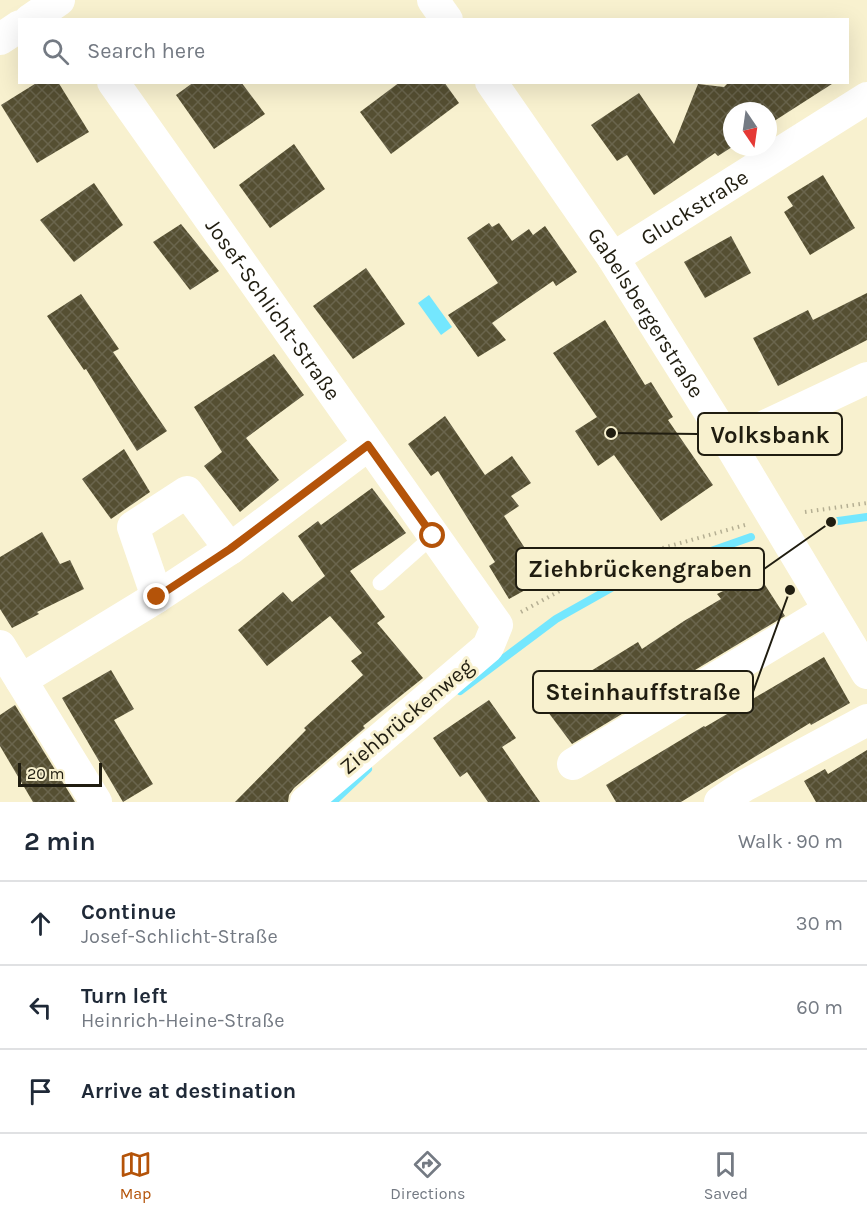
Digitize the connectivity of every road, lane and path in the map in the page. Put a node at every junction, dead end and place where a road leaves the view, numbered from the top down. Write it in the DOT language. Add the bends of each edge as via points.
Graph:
graph roads {
  1 [pos="61,7"];
  2 [pos="35,18"];
  3 [pos="18,27"];
  4 [pos="0,39"];
  5 [pos="114,84"];
  6 [pos="492,84"];
  7 [pos="867,98"];
  8 [pos="613,258"];
  9 [pos="867,378"];
  10 [pos="729,443"];
  11 [pos="368,445"];
  12 [pos="867,503"];
  13 [pos="773,517"];
  14 [pos="433,536"];
  15 [pos="230,549"];
  16 [pos="380,583"];
  17 [pos="157,597"];
  18 [pos="829,610"];
  19 [pos="497,625"];
  20 [pos="0,646"];
  21 [pos="867,673"];
  22 [pos="21,680"];
  23 [pos="867,720"];
  24 [pos="573,764"];
  25 [pos="96,802"];
  26 [pos="306,802"];
  27 [pos="720,802"];
  1 -- 2 [label="street"];
  3 -- 4 [label="street"];
  5 -- 11 [label="street, Josef-Schlicht-Straße"];
  6 -- 8 [label="street, Gabelsbergerstraße"];
  7 -- 8 [label="street, Gluckstraße"];
  8 -- 10 [label="street, Gabelsbergerstraße"];
  9 -- 10 [label="street"];
  10 -- 13 [label="street, Gabelsbergerstraße"];
  11 -- 14 [label="street, Josef-Schlicht-Straße"];
  11 -- 15 [label="street"];
  12 -- 13 [label="path"];
  13 -- 18 [label="street, Gabelsbergerstraße"];
  13 -- 19 [label="path" via="634,556 591,574"];
  14 -- 16 [label="lane"];
  14 -- 19 [label="street, Josef-Schlicht-Straße"];
  15 -- 17 [label="street"];
  15 -- 17 [label="street" via="187,492 133,527"];
  17 -- 22 [label="street"];
  18 -- 21 [label="street, Gabelsbergerstraße"];
  18 -- 24 [label="street"];
  19 -- 26 [label="street, Ziehbrückenweg" via="488,647"];
  20 -- 22 [label="street"];
  22 -- 25 [label="street"];
  23 -- 27 [label="street"];
}
